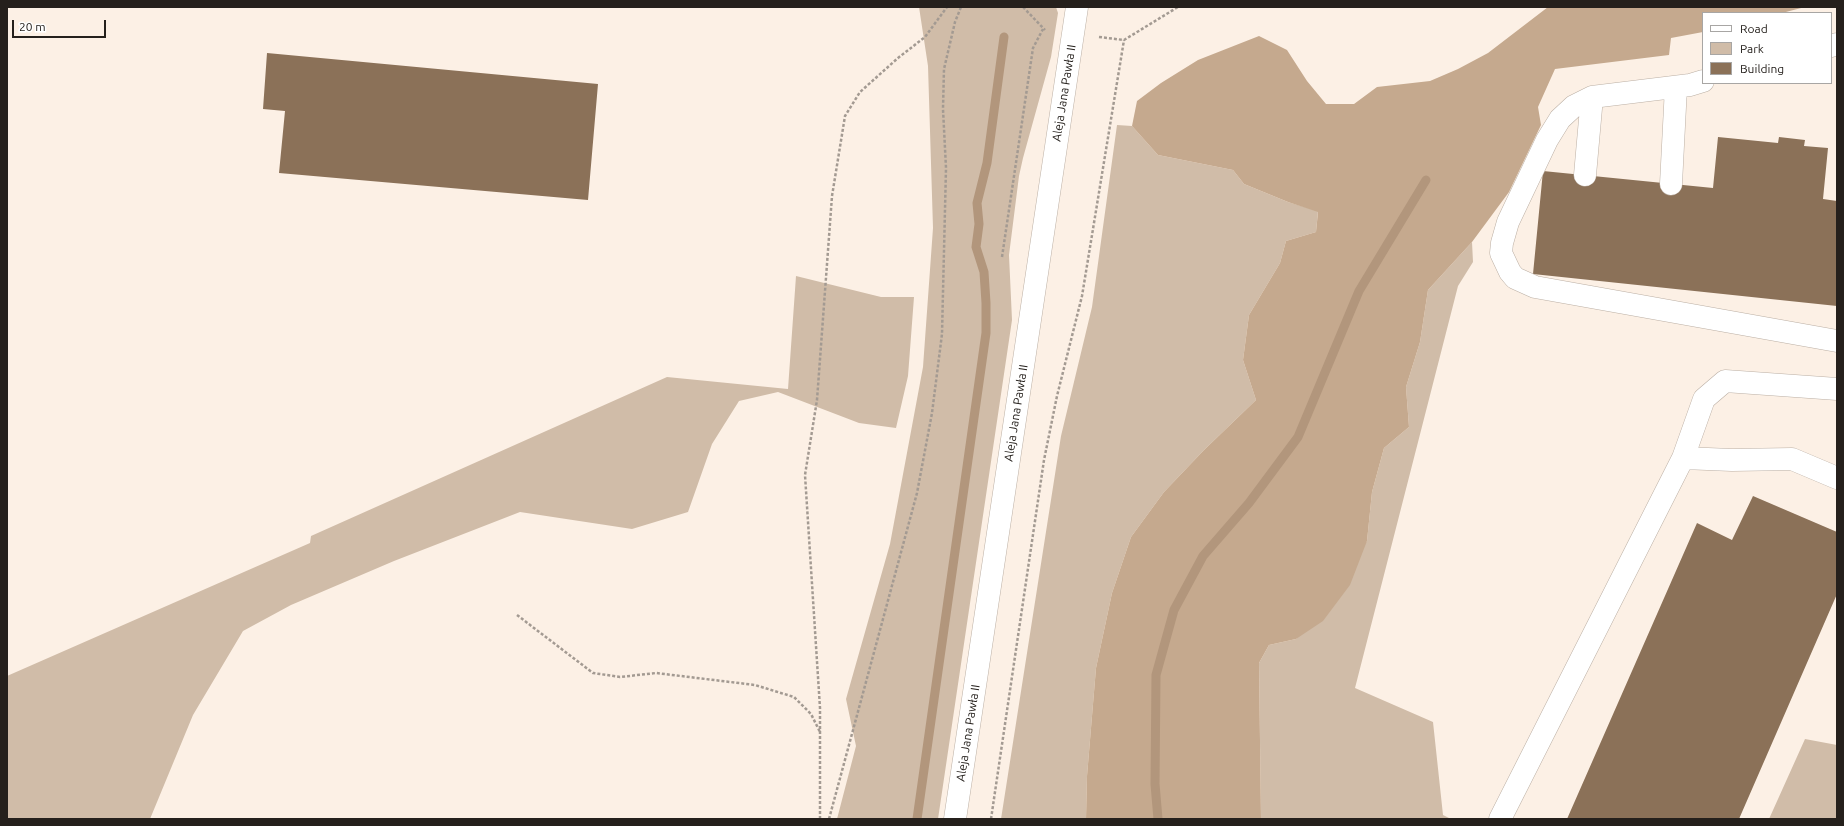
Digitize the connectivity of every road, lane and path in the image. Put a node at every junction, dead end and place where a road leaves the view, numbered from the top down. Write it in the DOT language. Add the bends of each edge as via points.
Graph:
graph roads {
  1 [pos="948,7"];
  2 [pos="961,7"];
  3 [pos="1023,7"];
  4 [pos="1077,7"];
  5 [pos="1178,7"];
  6 [pos="1702,81"];
  7 [pos="1676,87"];
  8 [pos="1592,97"];
  9 [pos="1585,175"];
  10 [pos="1670,184"];
  11 [pos="1002,257"];
  12 [pos="1837,340"];
  13 [pos="1837,389"];
  14 [pos="1683,458"];
  15 [pos="1837,478"];
  16 [pos="517,615"];
  17 [pos="820,734"];
  18 [pos="820,819"];
  19 [pos="829,819"];
  20 [pos="955,819"];
  21 [pos="991,819"];
  22 [pos="1500,819"];
  1 -- 17 [label="path" via="925,37 860,92 845,116 832,196 817,400 805,475"];
  2 -- 19 [label="path" via="944,69 946,168 942,334 932,413 917,493"];
  3 -- 11 [label="path" via="1043,29 1033,48"];
  4 -- 20 [label="street, Aleja Jana Pawła II"];
  5 -- 21 [label="path" via="1124,40 1082,296 1044,460"];
  6 -- 7 [label="street"];
  7 -- 8 [label="street"];
  7 -- 10 [label="street"];
  8 -- 9 [label="street"];
  8 -- 12 [label="street" via="1574,106 1560,119 1547,140 1508,222 1501,253 1510,272 1516,278 1535,288"];
  13 -- 14 [label="street" via="1725,381 1704,399"];
  14 -- 15 [label="street" via="1792,459"];
  14 -- 22 [label="street"];
  16 -- 17 [label="path" via="593,672 620,677 656,673 755,685 794,697 811,714"];
  17 -- 18 [label="path"];
}
